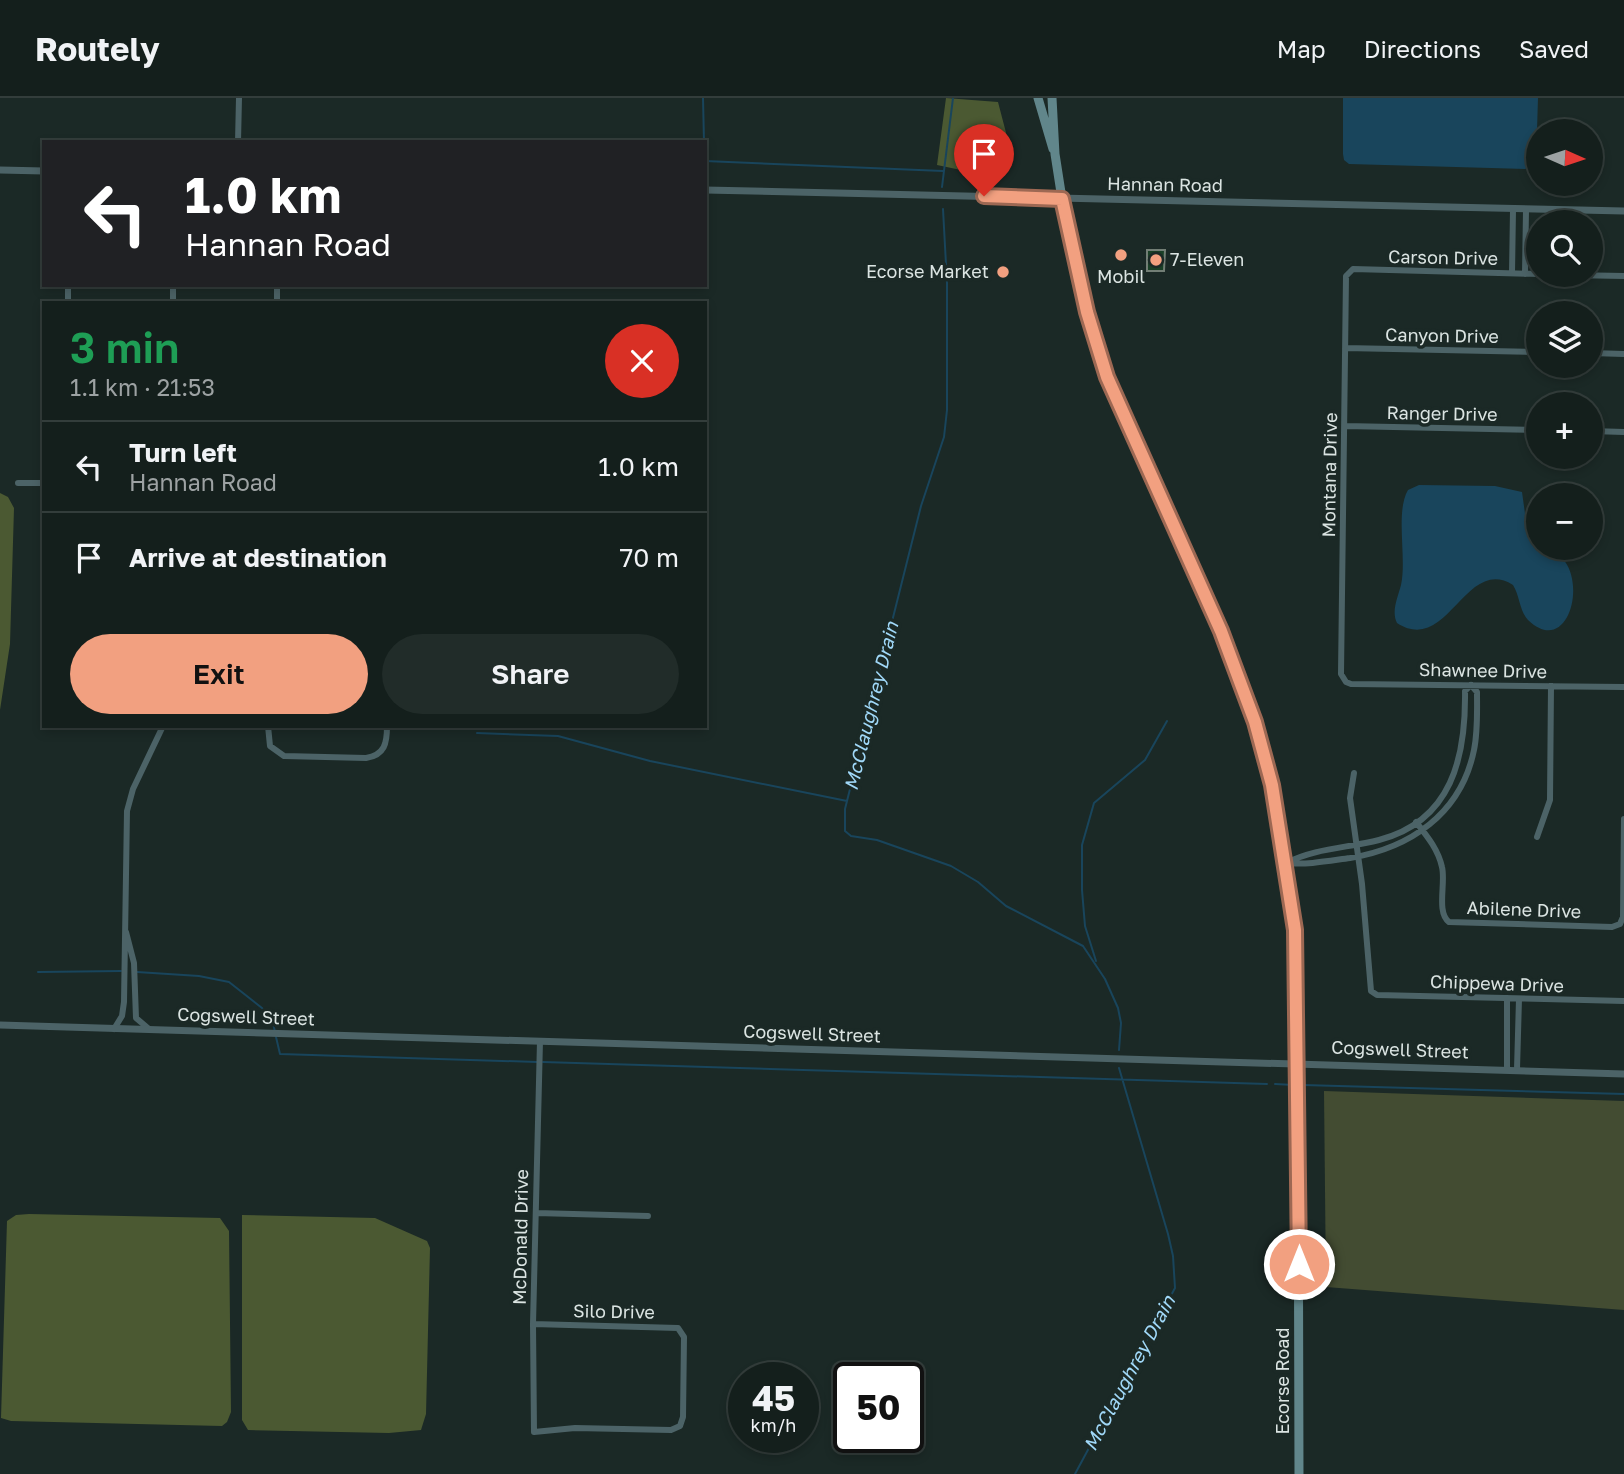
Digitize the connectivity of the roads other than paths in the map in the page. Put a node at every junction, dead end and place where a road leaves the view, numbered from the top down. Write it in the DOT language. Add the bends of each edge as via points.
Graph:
graph roads {
  1 [pos="239,98"];
  2 [pos="1038,98"];
  3 [pos="1052,98"];
  4 [pos="238,140"];
  5 [pos="1055,154"];
  6 [pos="0,170"];
  7 [pos="42,171"];
  8 [pos="707,190"];
  9 [pos="1062,199"];
  10 [pos="1513,210"];
  11 [pos="1526,210"];
  12 [pos="1603,211"];
  13 [pos="1624,211"];
  14 [pos="1348,272"];
  15 [pos="1512,274"];
  16 [pos="1525,274"];
  17 [pos="1603,276"];
  18 [pos="1624,276"];
  19 [pos="1345,348"];
  20 [pos="1526,352"];
  21 [pos="1603,353"];
  22 [pos="1624,354"];
  23 [pos="1345,426"];
  24 [pos="1526,430"];
  25 [pos="1603,431"];
  26 [pos="1624,432"];
  27 [pos="18,483"];
  28 [pos="42,483"];
  29 [pos="1343,679"];
  30 [pos="1471,685"];
  31 [pos="1551,686"];
  32 [pos="1624,687"];
  33 [pos="162,728"];
  34 [pos="268,728"];
  35 [pos="387,728"];
  36 [pos="1354,773"];
  37 [pos="1624,819"];
  38 [pos="1416,822"];
  39 [pos="1423,831"];
  40 [pos="1537,837"];
  41 [pos="1624,837"];
  42 [pos="1355,845"];
  43 [pos="1357,857"];
  44 [pos="1286,863"];
  45 [pos="125,927"];
  46 [pos="1507,998"];
  47 [pos="1519,999"];
  48 [pos="1624,1002"];
  49 [pos="0,1025"];
  50 [pos="114,1029"];
  51 [pos="152,1030"];
  52 [pos="540,1041"];
  53 [pos="1298,1063"];
  54 [pos="1507,1069"];
  55 [pos="1517,1069"];
  56 [pos="1624,1073"];
  57 [pos="536,1213"];
  58 [pos="648,1216"];
  59 [pos="533,1324"];
  60 [pos="534,1432"];
  61 [pos="1299,1474"];
  1 -- 4 [label="street"];
  2 -- 5 [label="main road, Ecorse Road"];
  3 -- 5 [label="main road, Ecorse Road"];
  5 -- 9 [label="main road, Ecorse Road"];
  6 -- 7 [label="street"];
  8 -- 9 [label="street, Hannan Road"];
  9 -- 10 [label="street, Hannan Road"];
  9 -- 44 [label="main road, Ecorse Road" via="1107,377 1248,702 1272,785"];
  10 -- 11 [label="street, Hannan Road"];
  10 -- 15 [label="street"];
  11 -- 16 [label="street"];
  12 -- 13 [label="street, Hannan Road"];
  14 -- 15 [label="street, Carson Drive"];
  14 -- 19 [label="street, Montana Drive"];
  15 -- 16 [label="street, Carson Drive"];
  17 -- 18 [label="street"];
  19 -- 20 [label="street, Canyon Drive"];
  19 -- 23 [label="street, Montana Drive"];
  21 -- 22 [label="street"];
  23 -- 24 [label="street, Ranger Drive"];
  23 -- 29 [label="street, Montana Drive"];
  25 -- 26 [label="street"];
  27 -- 28 [label="street"];
  29 -- 30 [label="street, Shawnee Drive" via="1351,684"];
  30 -- 31 [label="street, Shawnee Drive"];
  30 -- 38 [label="street" via="1465,691 1464,742 1457,768 1445,791"];
  30 -- 39 [label="street" via="1477,692 1477,734 1470,765 1455,797"];
  31 -- 32 [label="street, Shawnee Drive"];
  31 -- 40 [label="street" via="1550,800"];
  33 -- 45 [label="street" via="129,802"];
  34 -- 35 [label="street" via="273,750 284,756 370,757 381,752"];
  36 -- 42 [label="street" via="1350,798"];
  37 -- 41 [label="street"];
  38 -- 39 [label="street, Abilene Drive"];
  38 -- 42 [label="street" via="1384,838"];
  39 -- 41 [label="street, Abilene Drive" via="1442,867 1442,911 1449,922 1618,926 1623,917"];
  39 -- 43 [label="street" via="1391,848"];
  42 -- 43 [label="street"];
  42 -- 44 [label="street" via="1304,854"];
  43 -- 44 [label="street" via="1306,865"];
  43 -- 46 [label="street, Chippewa Drive" via="1371,991 1377,995"];
  44 -- 53 [label="main road, Ecorse Road" via="1295,930"];
  45 -- 50 [label="street" via="124,1002 121,1021"];
  45 -- 51 [label="street" via="135,963 136,1018"];
  46 -- 47 [label="street, Chippewa Drive"];
  46 -- 54 [label="street"];
  47 -- 48 [label="street, Chippewa Drive"];
  47 -- 55 [label="street"];
  49 -- 50 [label="street, Cogswell Street"];
  50 -- 51 [label="street, Cogswell Street"];
  51 -- 52 [label="street, Cogswell Street"];
  52 -- 53 [label="street, Cogswell Street"];
  52 -- 57 [label="street, McDonald Drive"];
  53 -- 54 [label="street, Cogswell Street"];
  53 -- 61 [label="main road, Ecorse Road"];
  54 -- 55 [label="street, Cogswell Street"];
  55 -- 56 [label="street, Cogswell Street"];
  57 -- 58 [label="street"];
  57 -- 59 [label="street, McDonald Drive"];
  59 -- 60 [label="street, McDonald Drive"];
  59 -- 60 [label="street, Silo Drive" via="678,1328 684,1338 680,1426 671,1430"];
}
